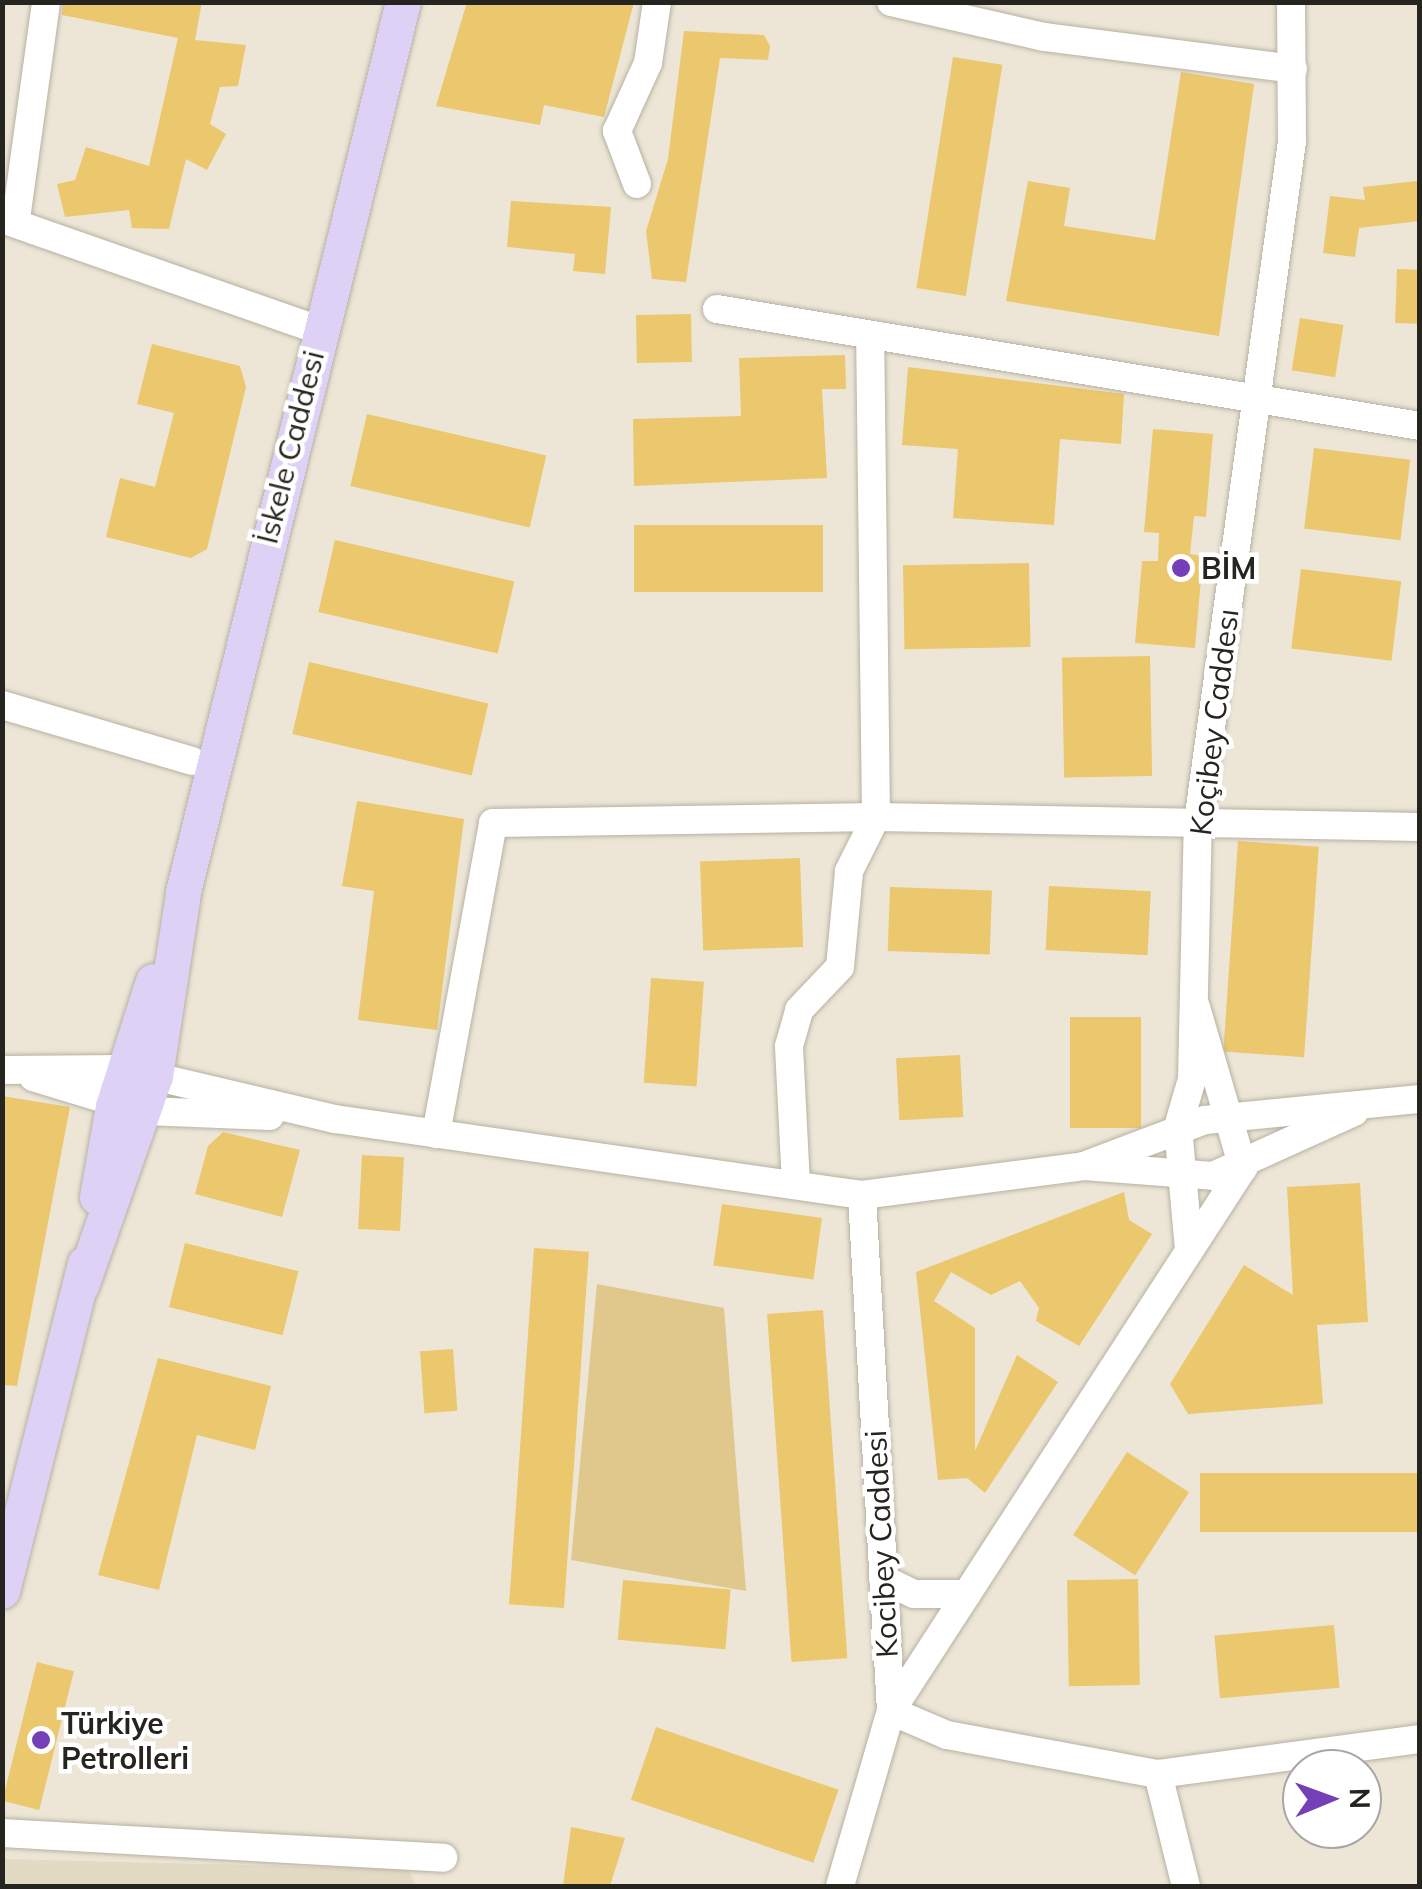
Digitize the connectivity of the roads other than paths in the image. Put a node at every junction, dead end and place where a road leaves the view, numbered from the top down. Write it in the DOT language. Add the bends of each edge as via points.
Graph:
graph roads {
  1 [pos="46,2"];
  2 [pos="403,2"];
  3 [pos="657,2"];
  4 [pos="891,2"];
  5 [pos="1291,2"];
  6 [pos="1294,69"];
  7 [pos="637,184"];
  8 [pos="9,219"];
  9 [pos="717,309"];
  10 [pos="318,330"];
  11 [pos="870,339"];
  12 [pos="1257,400"];
  13 [pos="1420,426"];
  14 [pos="2,705"];
  15 [pos="192,761"];
  16 [pos="876,817"];
  17 [pos="1198,822"];
  18 [pos="1420,828"];
  19 [pos="1196,1007"];
  20 [pos="10,1071"];
  21 [pos="139,1072"];
  22 [pos="1420,1100"];
  23 [pos="129,1108"];
  24 [pos="1354,1112"];
  25 [pos="1231,1118"];
  26 [pos="334,1119"];
  27 [pos="1178,1127"];
  28 [pos="436,1134"];
  29 [pos="1084,1166"];
  30 [pos="1242,1168"];
  31 [pos="1183,1179"];
  32 [pos="796,1185"];
  33 [pos="862,1195"];
  34 [pos="1188,1254"];
  35 [pos="883,1579"];
  36 [pos="2,1592"];
  37 [pos="968,1594"];
  38 [pos="891,1711"];
  39 [pos="1420,1739"];
  40 [pos="1158,1774"];
  41 [pos="2,1833"];
  42 [pos="443,1858"];
  43 [pos="840,1886"];
  44 [pos="1186,1886"];
  1 -- 8 [label="street"];
  2 -- 10 [label="main road, İskele Caddesi"];
  3 -- 7 [label="street" via="648,63 618,131"];
  4 -- 6 [label="street" via="1044,37"];
  5 -- 6 [label="street, Koçibey Caddesı"];
  6 -- 12 [label="street, Koçibey Caddesı" via="1292,141"];
  8 -- 10 [label="street"];
  9 -- 11 [label="street"];
  10 -- 21 [label="main road, İskele Caddesi"];
  11 -- 12 [label="street"];
  11 -- 16 [label="street"];
  12 -- 13 [label="street"];
  12 -- 17 [label="street, Koçibey Caddesı"];
  14 -- 15 [label="street"];
  16 -- 17 [label="street"];
  16 -- 28 [label="street" via="493,822"];
  16 -- 32 [label="street" via="849,871 840,968 799,1010 789,1046"];
  17 -- 18 [label="street"];
  17 -- 19 [label="street, Koçibey Caddesı"];
  19 -- 25 [label="street, Koçibey Caddesı"];
  19 -- 27 [label="street, Koçibey Caddesı"];
  20 -- 21 [label="street"];
  20 -- 23 [label="street"];
  21 -- 23 [label="main road, İskele Caddesi"];
  21 -- 26 [label="street"];
  22 -- 24 [label="street"];
  23 -- 26 [label="street"];
  23 -- 36 [label="main road, İskele Caddesi"];
  24 -- 25 [label="street"];
  24 -- 30 [label="street"];
  25 -- 27 [label="street"];
  25 -- 30 [label="street, Koçibey Caddesı"];
  26 -- 28 [label="street"];
  27 -- 29 [label="street"];
  27 -- 31 [label="street, Koçibey Caddesı"];
  28 -- 32 [label="street"];
  29 -- 31 [label="street"];
  29 -- 33 [label="street"];
  30 -- 31 [label="street"];
  30 -- 34 [label="street"];
  31 -- 34 [label="street, Koçibey Caddesı"];
  32 -- 33 [label="street"];
  33 -- 35 [label="street, Kocibey Caddesi"];
  34 -- 37 [label="street"];
  35 -- 37 [label="street" via="937,1598"];
  35 -- 38 [label="street, Kocibey Caddesi"];
  37 -- 38 [label="street"];
  38 -- 40 [label="street" via="947,1735"];
  38 -- 43 [label="street, Kocibey Caddesi"];
  39 -- 40 [label="street"];
  40 -- 44 [label="street"];
  41 -- 42 [label="street" via="58,1843"];
}
